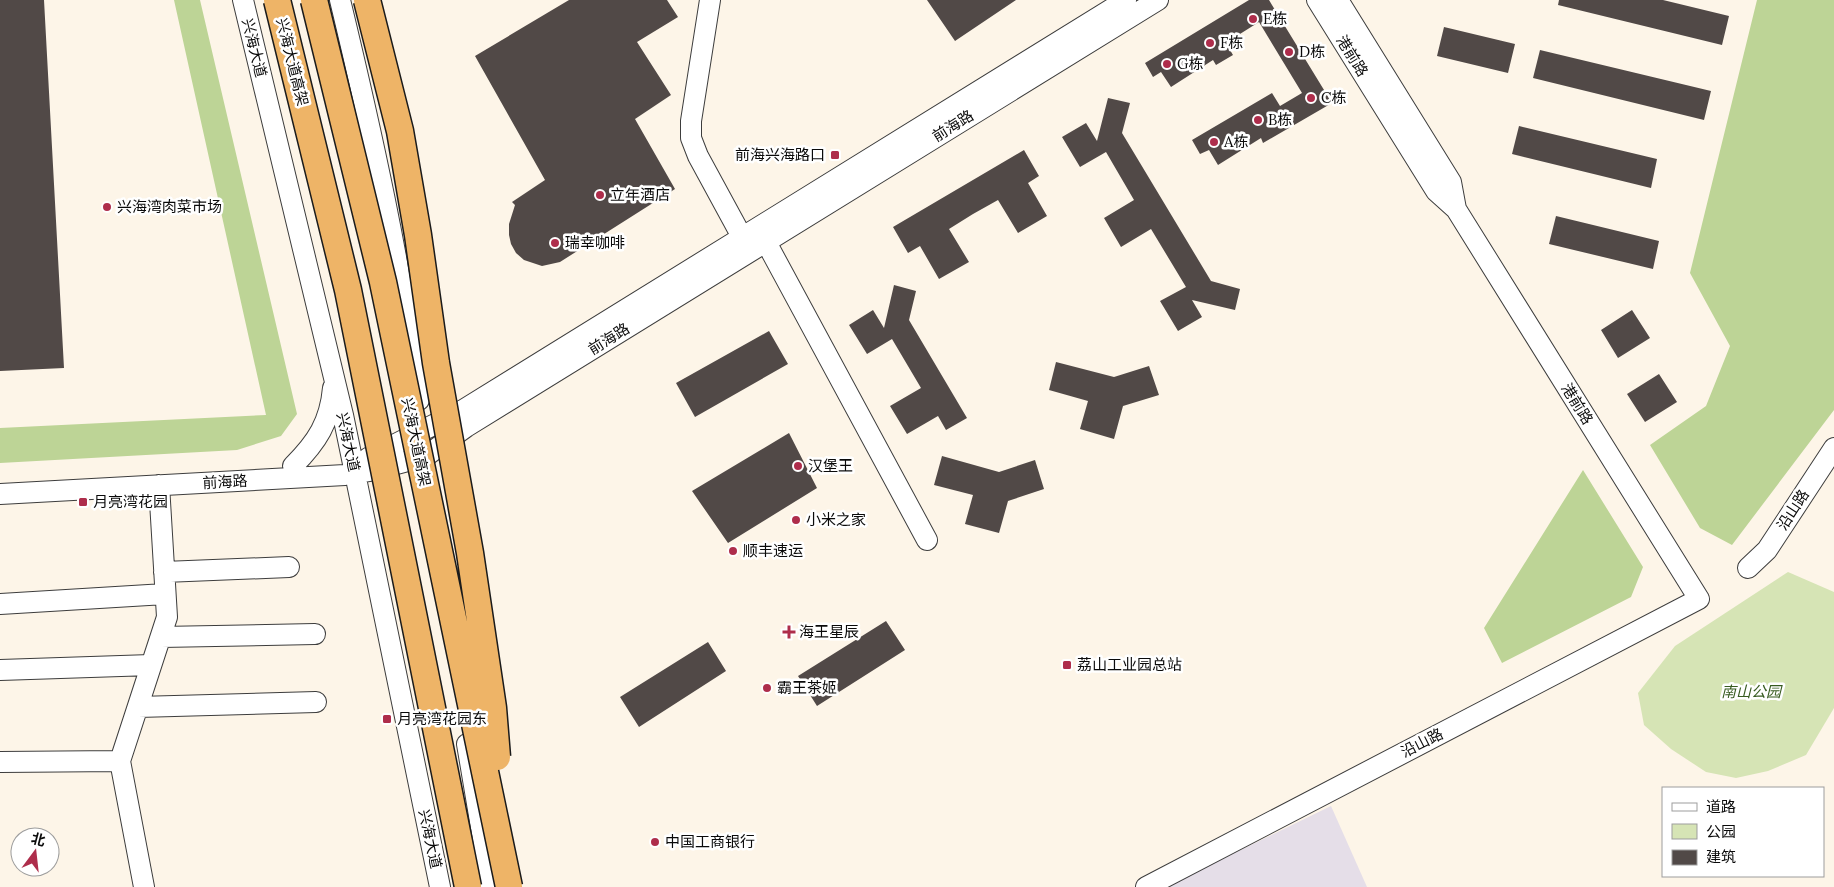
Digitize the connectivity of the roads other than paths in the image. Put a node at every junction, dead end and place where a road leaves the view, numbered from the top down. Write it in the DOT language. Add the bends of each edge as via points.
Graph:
graph roads {
  1 [pos="243,0"];
  2 [pos="277,0"];
  3 [pos="314,0"];
  4 [pos="340,0"];
  5 [pos="366,0"];
  6 [pos="710,0"];
  7 [pos="1126,0"];
  8 [pos="1158,0"];
  9 [pos="1317,0"];
  10 [pos="1338,0"];
  11 [pos="1456,208"];
  12 [pos="742,237"];
  13 [pos="766,242"];
  14 [pos="334,376"];
  15 [pos="423,431"];
  16 [pos="1834,448"];
  17 [pos="426,456"];
  18 [pos="293,466"];
  19 [pos="354,468"];
  20 [pos="0,481"];
  21 [pos="159,486"];
  22 [pos="0,494"];
  23 [pos="927,540"];
  24 [pos="289,567"];
  25 [pos="1748,568"];
  26 [pos="164,572"];
  27 [pos="165,594"];
  28 [pos="1699,599"];
  29 [pos="0,604"];
  30 [pos="315,634"];
  31 [pos="161,637"];
  32 [pos="151,665"];
  33 [pos="0,670"];
  34 [pos="316,702"];
  35 [pos="138,707"];
  36 [pos="120,761"];
  37 [pos="0,762"];
  38 [pos="502,881"];
  39 [pos="144,887"];
  40 [pos="440,887"];
  41 [pos="468,887"];
  42 [pos="1146,887"];
  1 -- 14 [label="street, 兴海大道"];
  2 -- 41 [label="main road, 兴海大道高架, bridge" via="348,290"];
  3 -- 38 [label="main road, 兴海大道高架, bridge" via="383,282"];
  4 -- 15 [label="street" via="388,211 410,332"];
  5 -- 38 [label="main road, bridge" via="400,132 470,553 493,708"];
  6 -- 12 [label="street" via="691,138"];
  7 -- 12 [label="street, 前海路"];
  8 -- 13 [label="street, 前海路"];
  9 -- 11 [label="street, 港前路" via="1436,191"];
  10 -- 11 [label="street, 港前路" via="1451,182"];
  11 -- 28 [label="street, 港前路"];
  12 -- 15 [label="street, 前海路" via="472,405"];
  13 -- 17 [label="street, 前海路" via="466,427"];
  13 -- 23 [label="street"];
  14 -- 18 [label="street" via="328,415 322,430 309,451"];
  14 -- 19 [label="street, 兴海大道"];
  15 -- 17 [label="street"];
  15 -- 19 [label="street, 前海路"];
  16 -- 25 [label="street, 沿山路" via="1766,550"];
  17 -- 19 [label="street, 前海路"];
  17 -- 38 [label="street" via="453,664"];
  18 -- 19 [label="street, 前海路"];
  18 -- 20 [label="street, 前海路"];
  19 -- 21 [label="street, 前海路"];
  19 -- 40 [label="street, 兴海大道"];
  21 -- 22 [label="street, 前海路"];
  21 -- 26 [label="street"];
  24 -- 26 [label="street"];
  26 -- 27 [label="street"];
  27 -- 29 [label="street"];
  27 -- 31 [label="street" via="167,617"];
  28 -- 42 [label="street, 沿山路"];
  30 -- 31 [label="street"];
  31 -- 32 [label="street"];
  32 -- 33 [label="street"];
  32 -- 35 [label="street"];
  34 -- 35 [label="street"];
  35 -- 36 [label="street"];
  36 -- 37 [label="street"];
  36 -- 39 [label="street"];
}
